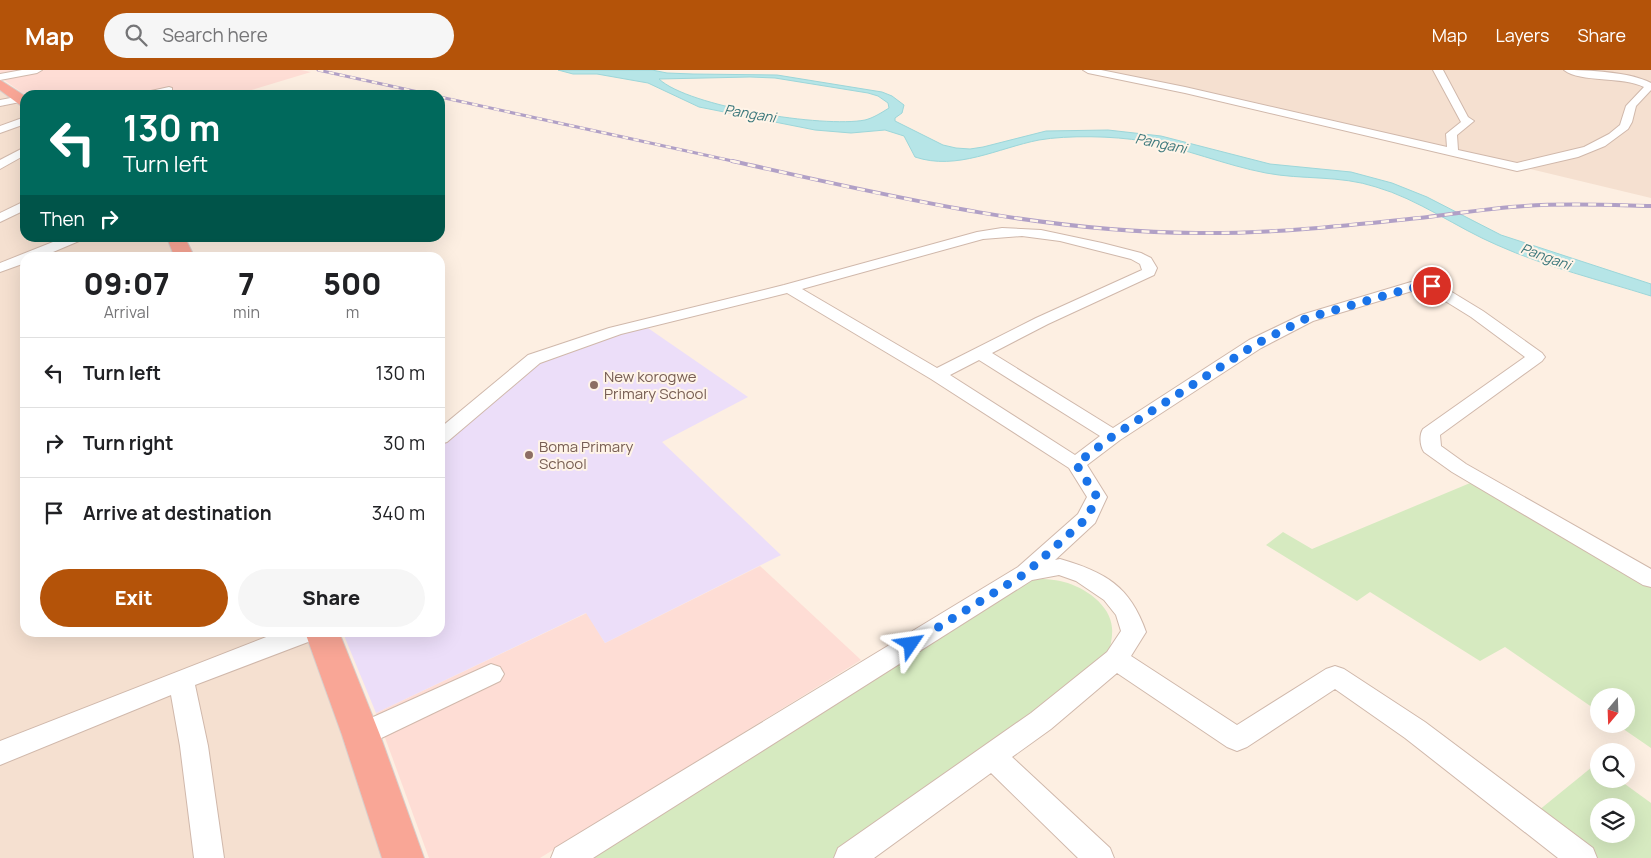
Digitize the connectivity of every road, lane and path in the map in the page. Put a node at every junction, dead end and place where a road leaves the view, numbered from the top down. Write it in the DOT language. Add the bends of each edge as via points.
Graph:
graph roads {
  1 [pos="37,70"];
  2 [pos="1088,70"];
  3 [pos="1438,70"];
  4 [pos="1569,70"];
  5 [pos="0,77"];
  6 [pos="0,84"];
  7 [pos="20,99"];
  8 [pos="20,101"];
  9 [pos="0,103"];
  10 [pos="20,122"];
  11 [pos="0,130"];
  12 [pos="1453,152"];
  13 [pos="20,153"];
  14 [pos="0,165"];
  15 [pos="0,206"];
  16 [pos="20,206"];
  17 [pos="20,208"];
  18 [pos="0,218"];
  19 [pos="64,242"];
  20 [pos="40,252"];
  21 [pos="20,260"];
  22 [pos="0,268"];
  23 [pos="789,288"];
  24 [pos="980,353"];
  25 [pos="937,375"];
  26 [pos="445,434"];
  27 [pos="1113,436"];
  28 [pos="1076,464"];
  29 [pos="1026,573"];
  30 [pos="1651,579"];
  31 [pos="294,637"];
  32 [pos="324,637"];
  33 [pos="1116,659"];
  34 [pos="491,674"];
  35 [pos="180,680"];
  36 [pos="361,735"];
  37 [pos="0,753"];
  38 [pos="992,756"];
  39 [pos="209,858"];
  40 [pos="403,858"];
  41 [pos="566,858"];
  42 [pos="849,858"];
  43 [pos="1099,858"];
  44 [pos="1582,858"];
  1 -- 5 [label="street"];
  2 -- 12 [label="street"];
  3 -- 12 [label="street" via="1464,119 1469,121 1451,134"];
  4 -- 12 [label="street" via="1650,86 1631,106 1629,120 1620,130 1604,143 1567,156 1517,167"];
  6 -- 7 [label="highway"];
  8 -- 9 [label="street"];
  10 -- 11 [label="street"];
  13 -- 14 [label="street"];
  15 -- 16 [label="street"];
  17 -- 18 [label="street"];
  19 -- 20 [label="street"];
  21 -- 22 [label="street"];
  23 -- 24 [label="street" via="1004,231 1044,233 1127,254 1146,261 1150,268 1149,272"];
  23 -- 25 [label="street"];
  23 -- 26 [label="street" via="615,330 534,359"];
  24 -- 25 [label="street"];
  24 -- 27 [label="street"];
  25 -- 28 [label="street"];
  27 -- 28 [label="street"];
  27 -- 30 [label="street" via="1256,344 1307,318 1411,288 1432,286 1536,357 1430,433 1431,448 1459,468"];
  28 -- 29 [label="street" via="1097,497 1087,518"];
  29 -- 33 [label="street" via="1060,567 1084,575 1112,594 1127,612 1134,632"];
  29 -- 41 [label="street"];
  31 -- 35 [label="street"];
  32 -- 36 [label="highway"];
  33 -- 38 [label="street" via="1041,721"];
  33 -- 44 [label="street" via="1237,740 1335,676 1415,730"];
  34 -- 36 [label="street"];
  35 -- 37 [label="street"];
  35 -- 39 [label="street" via="194,746"];
  36 -- 40 [label="highway"];
  38 -- 42 [label="street"];
  38 -- 43 [label="street"];
}
